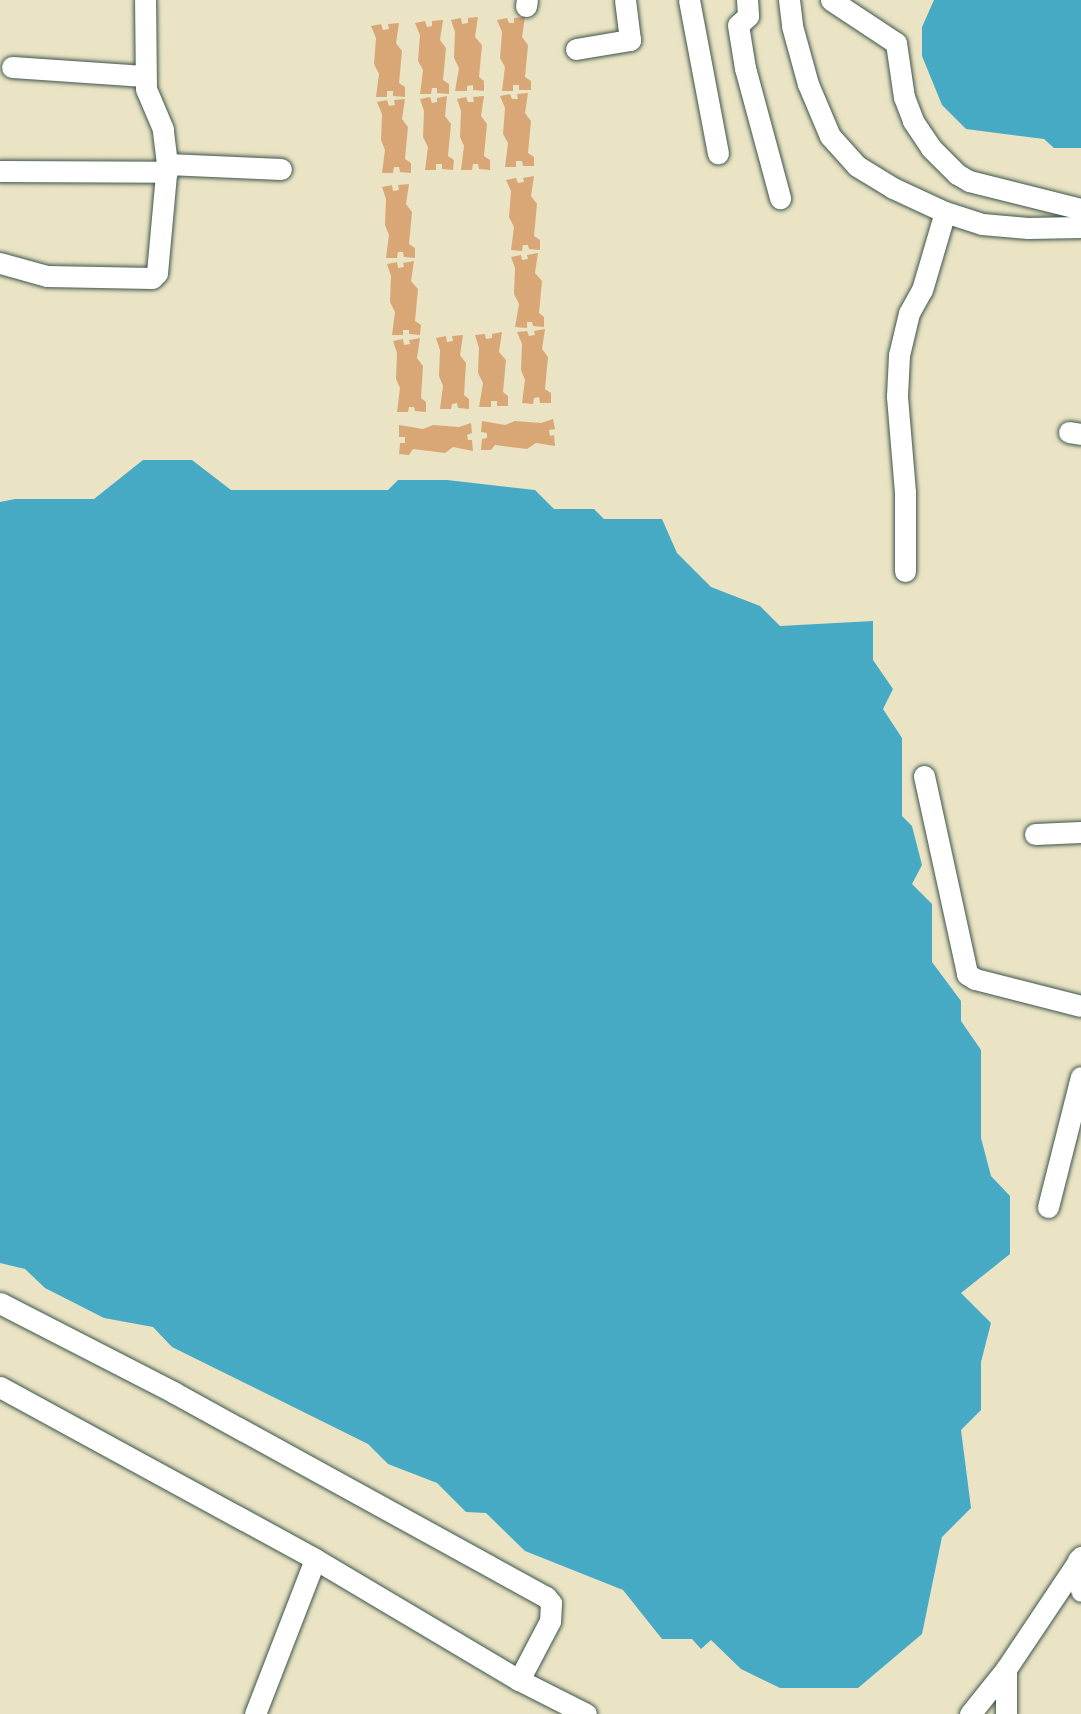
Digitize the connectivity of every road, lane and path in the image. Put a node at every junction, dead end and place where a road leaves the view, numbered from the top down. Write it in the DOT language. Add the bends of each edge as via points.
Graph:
graph roads {
  1 [pos="145,0"];
  2 [pos="625,0"];
  3 [pos="689,0"];
  4 [pos="747,0"];
  5 [pos="789,0"];
  6 [pos="831,0"];
  7 [pos="576,49"];
  8 [pos="12,67"];
  9 [pos="145,76"];
  10 [pos="718,153"];
  11 [pos="167,168"];
  12 [pos="281,169"];
  13 [pos="0,171"];
  14 [pos="779,198"];
  15 [pos="1081,209"];
  16 [pos="945,212"];
  17 [pos="1081,227"];
  18 [pos="0,264"];
  19 [pos="905,571"];
  20 [pos="924,776"];
  21 [pos="1081,832"];
  22 [pos="1035,834"];
  23 [pos="1081,1006"];
  24 [pos="1081,1077"];
  25 [pos="1048,1207"];
  26 [pos="0,1304"];
  27 [pos="0,1387"];
  28 [pos="316,1559"];
  29 [pos="1080,1559"];
  30 [pos="1081,1591"];
  31 [pos="1006,1669"];
  32 [pos="519,1681"];
  33 [pos="255,1714"];
  34 [pos="586,1714"];
  35 [pos="970,1714"];
  36 [pos="1006,1714"];
  1 -- 9 [label="street"];
  2 -- 7 [label="street" via="630,40"];
  3 -- 10 [label="street"];
  4 -- 14 [label="street" via="748,16 737,25"];
  5 -- 16 [label="street" via="808,84 831,136 857,166"];
  6 -- 15 [label="street" via="896,43 904,97 913,121 957,174"];
  8 -- 9 [label="street"];
  9 -- 11 [label="street" via="148,98 163,129"];
  11 -- 12 [label="street"];
  11 -- 13 [label="street"];
  11 -- 18 [label="street" via="160,266 152,278 47,276"];
  16 -- 17 [label="street" via="982,224"];
  16 -- 19 [label="street" via="922,290 909,313 900,355 897,396 905,492"];
  20 -- 23 [label="street" via="967,974"];
  21 -- 22 [label="street"];
  24 -- 25 [label="street"];
  26 -- 32 [label="street" via="173,1392 546,1597 551,1603 550,1621"];
  27 -- 28 [label="street"];
  28 -- 32 [label="street"];
  28 -- 33 [label="street"];
  29 -- 30 [label="street"];
  29 -- 31 [label="street"];
  31 -- 35 [label="street"];
  31 -- 36 [label="street"];
  32 -- 34 [label="street"];
}
